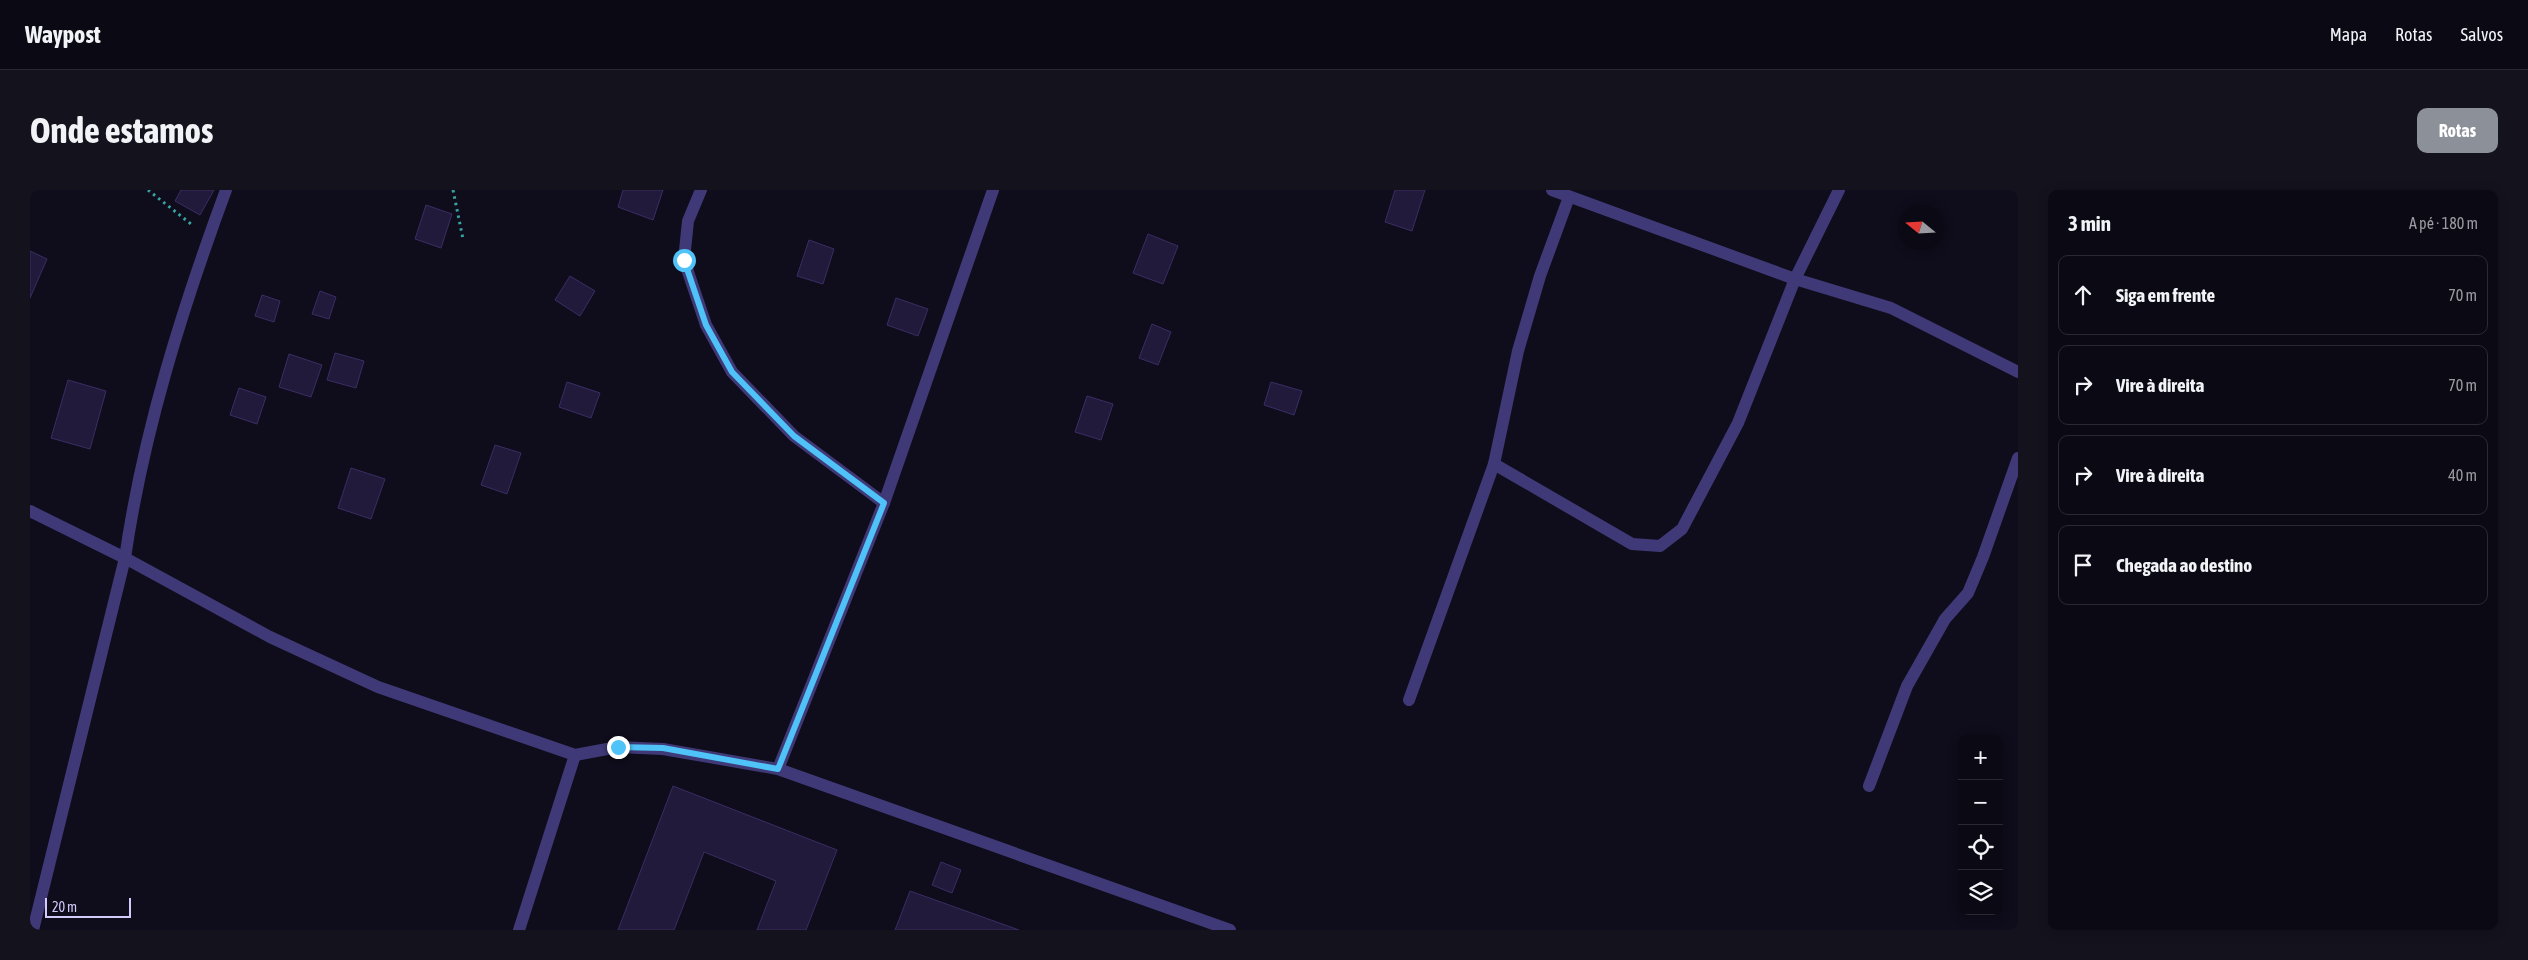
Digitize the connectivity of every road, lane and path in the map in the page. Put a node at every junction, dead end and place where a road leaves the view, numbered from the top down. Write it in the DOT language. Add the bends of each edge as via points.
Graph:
graph roads {
  1 [pos="148,190"];
  2 [pos="226,190"];
  3 [pos="453,190"];
  4 [pos="701,190"];
  5 [pos="993,190"];
  6 [pos="1552,190"];
  7 [pos="1839,190"];
  8 [pos="1569,197"];
  9 [pos="463,239"];
  10 [pos="206,245"];
  11 [pos="1795,278"];
  12 [pos="2018,372"];
  13 [pos="2018,458"];
  14 [pos="1494,464"];
  15 [pos="884,503"];
  16 [pos="30,511"];
  17 [pos="125,558"];
  18 [pos="1409,700"];
  19 [pos="575,755"];
  20 [pos="778,769"];
  21 [pos="1869,786"];
  22 [pos="33,930"];
  23 [pos="519,930"];
  24 [pos="1230,930"];
  1 -- 10 [label="path" via="191,224"];
  2 -- 10 [label="street"];
  3 -- 9 [label="path"];
  4 -- 15 [label="street" via="688,221 684,260 706,325 732,372 794,436"];
  5 -- 15 [label="street"];
  6 -- 8 [label="street"];
  7 -- 11 [label="street"];
  8 -- 11 [label="street"];
  8 -- 14 [label="street" via="1540,276 1518,351"];
  10 -- 17 [label="street" via="150,438"];
  11 -- 12 [label="street" via="1891,308"];
  11 -- 14 [label="street" via="1738,423 1682,530 1660,546 1632,544"];
  13 -- 21 [label="street" via="1968,593 1945,619 1907,686"];
  14 -- 18 [label="street"];
  15 -- 20 [label="street"];
  16 -- 17 [label="street"];
  17 -- 19 [label="street" via="270,637 378,687"];
  17 -- 22 [label="street"];
  19 -- 20 [label="street" via="618,747 663,748"];
  19 -- 23 [label="street"];
  20 -- 24 [label="street"];
}
